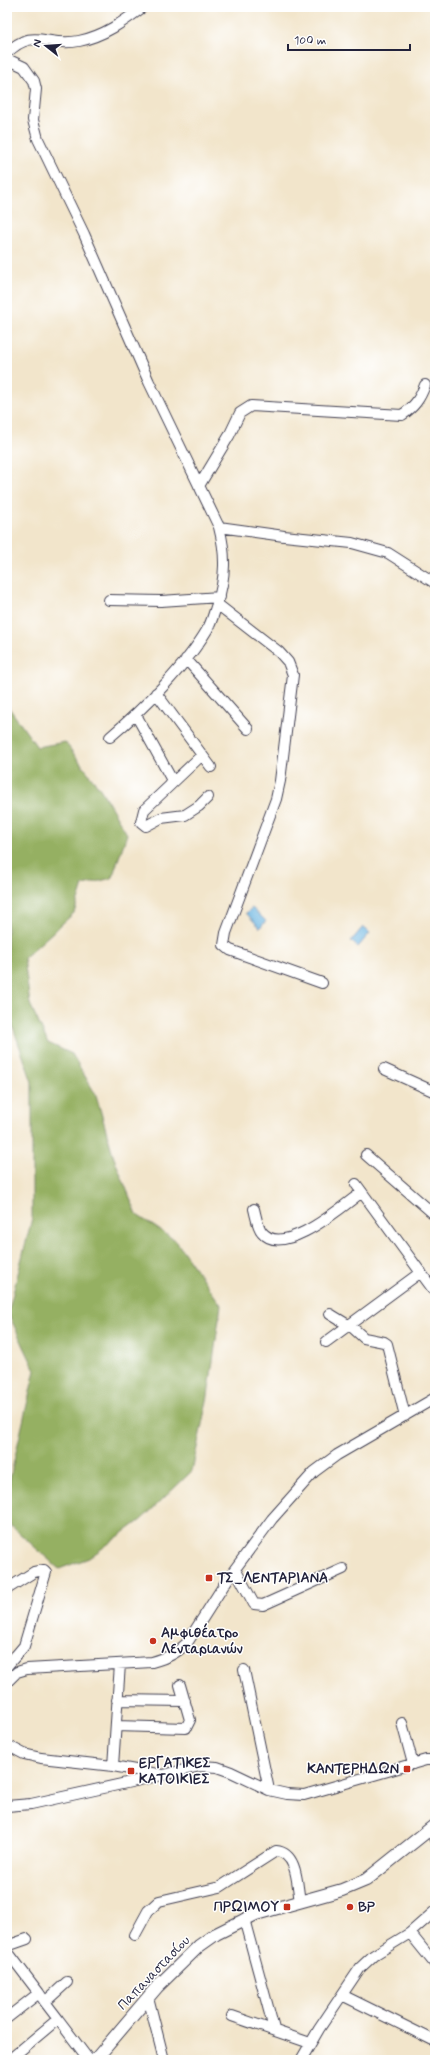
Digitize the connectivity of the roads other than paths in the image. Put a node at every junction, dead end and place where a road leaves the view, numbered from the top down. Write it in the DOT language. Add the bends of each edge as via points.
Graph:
graph roads {
  1 [pos="143,7"];
  2 [pos="7,53"];
  3 [pos="7,59"];
  4 [pos="425,385"];
  5 [pos="199,486"];
  6 [pos="219,527"];
  7 [pos="435,583"];
  8 [pos="108,600"];
  9 [pos="218,600"];
  10 [pos="186,659"];
  11 [pos="156,693"];
  12 [pos="136,715"];
  13 [pos="248,729"];
  14 [pos="110,737"];
  15 [pos="202,755"];
  16 [pos="211,767"];
  17 [pos="174,782"];
  18 [pos="208,797"];
  19 [pos="322,983"];
  20 [pos="384,1069"];
  21 [pos="435,1092"];
  22 [pos="366,1155"];
  23 [pos="254,1209"];
  24 [pos="435,1216"];
  25 [pos="421,1272"];
  26 [pos="435,1292"];
  27 [pos="330,1314"];
  28 [pos="350,1326"];
  29 [pos="326,1342"];
  30 [pos="435,1398"];
  31 [pos="405,1416"];
  32 [pos="235,1568"];
  33 [pos="343,1569"];
  34 [pos="7,1589"];
  35 [pos="120,1664"];
  36 [pos="7,1666"];
  37 [pos="244,1670"];
  38 [pos="7,1682"];
  39 [pos="180,1685"];
  40 [pos="117,1700"];
  41 [pos="185,1701"];
  42 [pos="402,1723"];
  43 [pos="116,1726"];
  44 [pos="7,1745"];
  45 [pos="435,1760"];
  46 [pos="413,1764"];
  47 [pos="113,1766"];
  48 [pos="163,1775"];
  49 [pos="269,1790"];
  50 [pos="7,1806"];
  51 [pos="434,1831"];
  52 [pos="300,1902"];
  53 [pos="435,1911"];
  54 [pos="244,1919"];
  55 [pos="410,1933"];
  56 [pos="135,1935"];
  57 [pos="27,1939"];
  58 [pos="7,1946"];
  59 [pos="7,1951"];
  60 [pos="435,1964"];
  61 [pos="67,1982"];
  62 [pos="342,1995"];
  63 [pos="42,1997"];
  64 [pos="148,1997"];
  65 [pos="232,2016"];
  66 [pos="7,2018"];
  67 [pos="58,2019"];
  68 [pos="274,2029"];
  69 [pos="435,2041"];
  70 [pos="310,2042"];
  71 [pos="9,2060"];
  72 [pos="89,2060"];
  73 [pos="95,2060"];
  74 [pos="164,2060"];
  75 [pos="301,2060"];
  1 -- 2 [label="street" via="102,34 77,41 24,40"];
  3 -- 5 [label="street" via="24,67 34,81 36,89 33,120 38,139"];
  4 -- 5 [label="street" via="419,400 402,416 251,406 240,413"];
  5 -- 6 [label="street"];
  6 -- 7 [label="street" via="352,543 388,553"];
  6 -- 9 [label="street" via="224,544 225,562"];
  8 -- 9 [label="street"];
  9 -- 10 [label="street" via="208,629"];
  9 -- 19 [label="street" via="279,652 288,662 293,675 276,799 226,933 224,945 230,950"];
  10 -- 11 [label="street"];
  10 -- 13 [label="street"];
  11 -- 12 [label="street"];
  11 -- 15 [label="street"];
  12 -- 14 [label="street"];
  12 -- 17 [label="street"];
  15 -- 16 [label="street"];
  15 -- 17 [label="street"];
  17 -- 18 [label="street" via="144,810 141,822 146,826 161,818 185,815"];
  20 -- 21 [label="street"];
  22 -- 24 [label="street"];
  23 -- 25 [label="street" via="259,1228 265,1235 277,1240 286,1239 298,1236 324,1219 359,1188"];
  25 -- 26 [label="street"];
  25 -- 28 [label="street"];
  27 -- 28 [label="street"];
  28 -- 29 [label="street"];
  28 -- 31 [label="street" via="364,1338 387,1344"];
  30 -- 31 [label="street"];
  31 -- 32 [label="street" via="337,1455 314,1472 272,1519"];
  32 -- 33 [label="street" via="254,1604 258,1606"];
  32 -- 35 [label="street" via="180,1650 152,1662"];
  34 -- 36 [label="street" via="34,1572 46,1572 24,1646"];
  35 -- 38 [label="street" via="27,1669 17,1672"];
  35 -- 40 [label="street"];
  37 -- 49 [label="street"];
  39 -- 41 [label="street"];
  40 -- 41 [label="street"];
  40 -- 43 [label="street"];
  41 -- 43 [label="street" via="190,1720 186,1728"];
  42 -- 46 [label="street"];
  43 -- 47 [label="street"];
  44 -- 47 [label="street" via="24,1754 41,1758"];
  45 -- 46 [label="street"];
  46 -- 49 [label="street" via="304,1795"];
  47 -- 48 [label="street"];
  48 -- 49 [label="street" via="200,1766 217,1767"];
  48 -- 50 [label="street" via="31,1804"];
  51 -- 52 [label="street, Παπαναστασίου" via="413,1841 366,1880"];
  52 -- 54 [label="street, Παπαναστασίου"];
  52 -- 56 [label="street" via="292,1861 285,1853 276,1851 220,1887 159,1901 148,1911"];
  53 -- 55 [label="street"];
  54 -- 64 [label="street, Παπαναστασίου" via="200,1946"];
  54 -- 68 [label="street"];
  55 -- 60 [label="street"];
  55 -- 62 [label="street" via="366,1962"];
  57 -- 58 [label="street"];
  59 -- 63 [label="street"];
  61 -- 63 [label="street"];
  62 -- 69 [label="street"];
  62 -- 70 [label="street"];
  63 -- 66 [label="street"];
  63 -- 67 [label="street"];
  64 -- 73 [label="street, Παπαναστασίου"];
  64 -- 74 [label="street"];
  65 -- 68 [label="street"];
  67 -- 71 [label="street"];
  67 -- 72 [label="street"];
  68 -- 70 [label="street"];
  70 -- 75 [label="street"];
}
